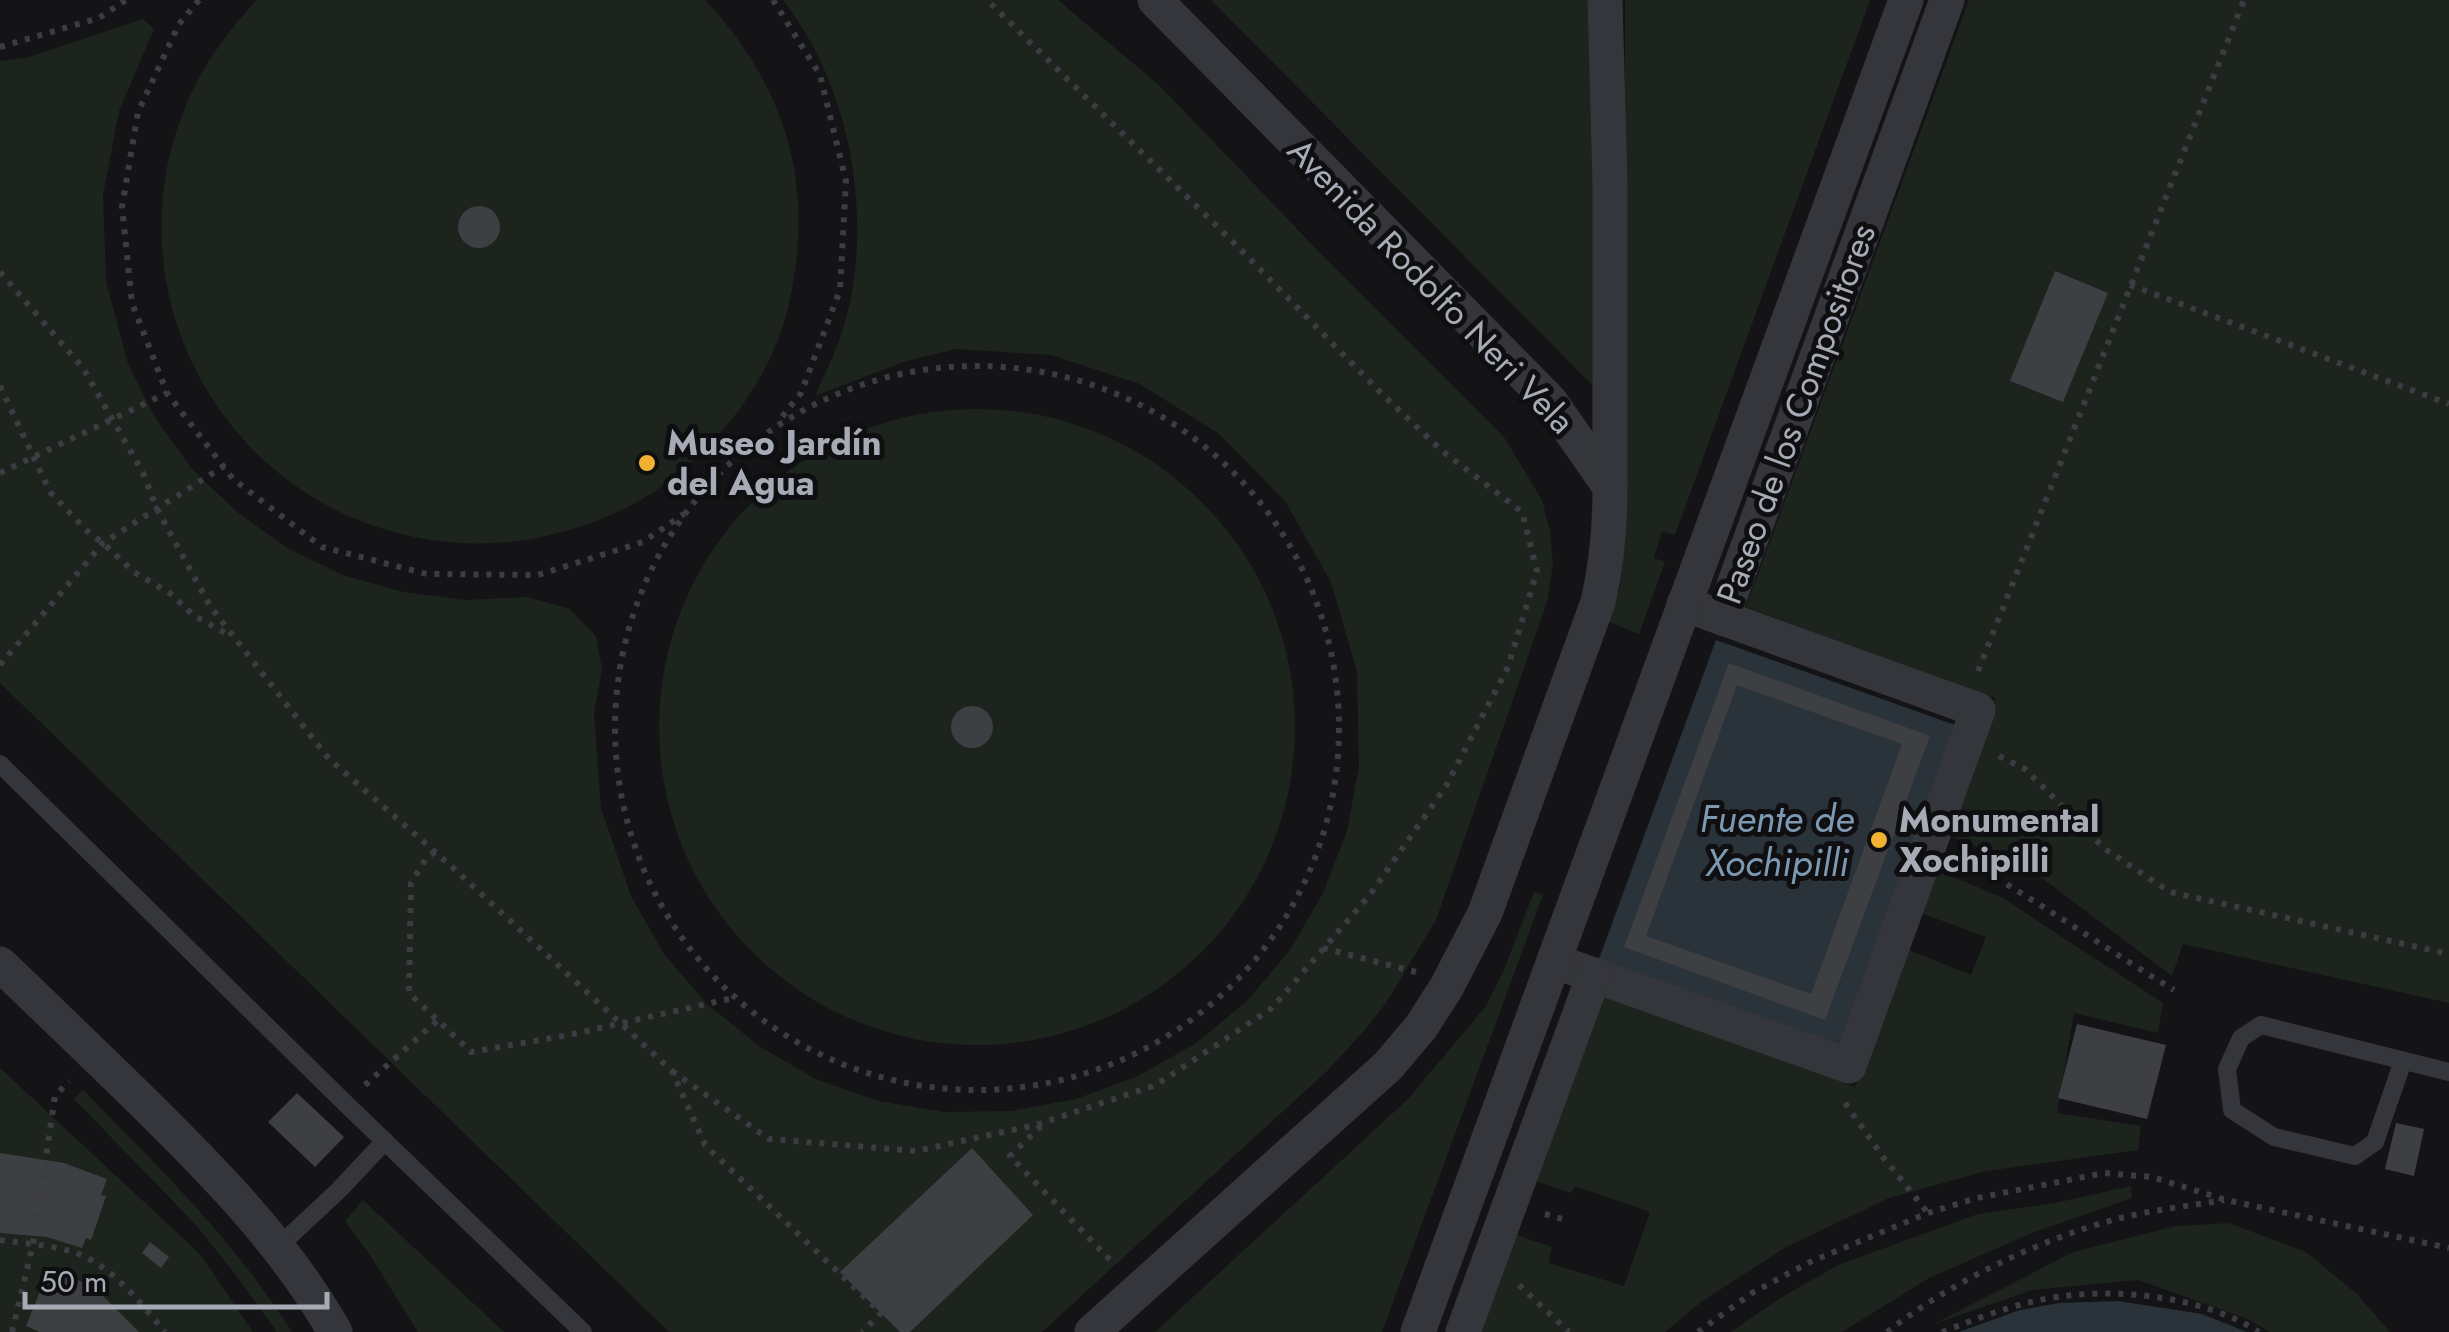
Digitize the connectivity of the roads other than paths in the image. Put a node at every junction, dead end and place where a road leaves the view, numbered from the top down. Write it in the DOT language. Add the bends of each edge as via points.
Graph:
graph roads {
  1 [pos="1155,0"];
  2 [pos="1606,0"];
  3 [pos="1906,0"];
  4 [pos="1947,0"];
  5 [pos="1610,487"];
  6 [pos="1684,604"];
  7 [pos="1722,618"];
  8 [pos="0,764"];
  9 [pos="1554,961"];
  10 [pos="0,964"];
  11 [pos="1594,975"];
  12 [pos="2403,1061"];
  13 [pos="2449,1072"];
  14 [pos="385,1141"];
  15 [pos="278,1247"];
  16 [pos="335,1332"];
  17 [pos="583,1332"];
  18 [pos="1092,1332"];
  19 [pos="1418,1332"];
  20 [pos="1463,1332"];
  1 -- 5 [label="street, Avenida Rodolfo Neri Vela" via="1550,401"];
  2 -- 5 [label="street"];
  3 -- 6 [label="street, Paseo de los Compositores"];
  4 -- 7 [label="street, Paseo de los Compositores"];
  5 -- 18 [label="street" via="1598,602 1484,914 1446,988 1388,1066"];
  6 -- 7 [label="street"];
  6 -- 9 [label="street, Paseo de los Compositores"];
  7 -- 11 [label="street, Paseo de los Compositores" via="1966,722 1931,840 1849,1066"];
  8 -- 14 [label="lane"];
  9 -- 11 [label="street"];
  9 -- 19 [label="street, Paseo de los Compositores"];
  10 -- 15 [label="street" via="216,1173"];
  11 -- 20 [label="street"];
  12 -- 12 [label="lane" via="2261,1025 2241,1038 2228,1070 2232,1110 2274,1137 2355,1156 2375,1142"];
  12 -- 13 [label="lane"];
  14 -- 15 [label="lane"];
  14 -- 17 [label="lane"];
  15 -- 16 [label="street"];
}
